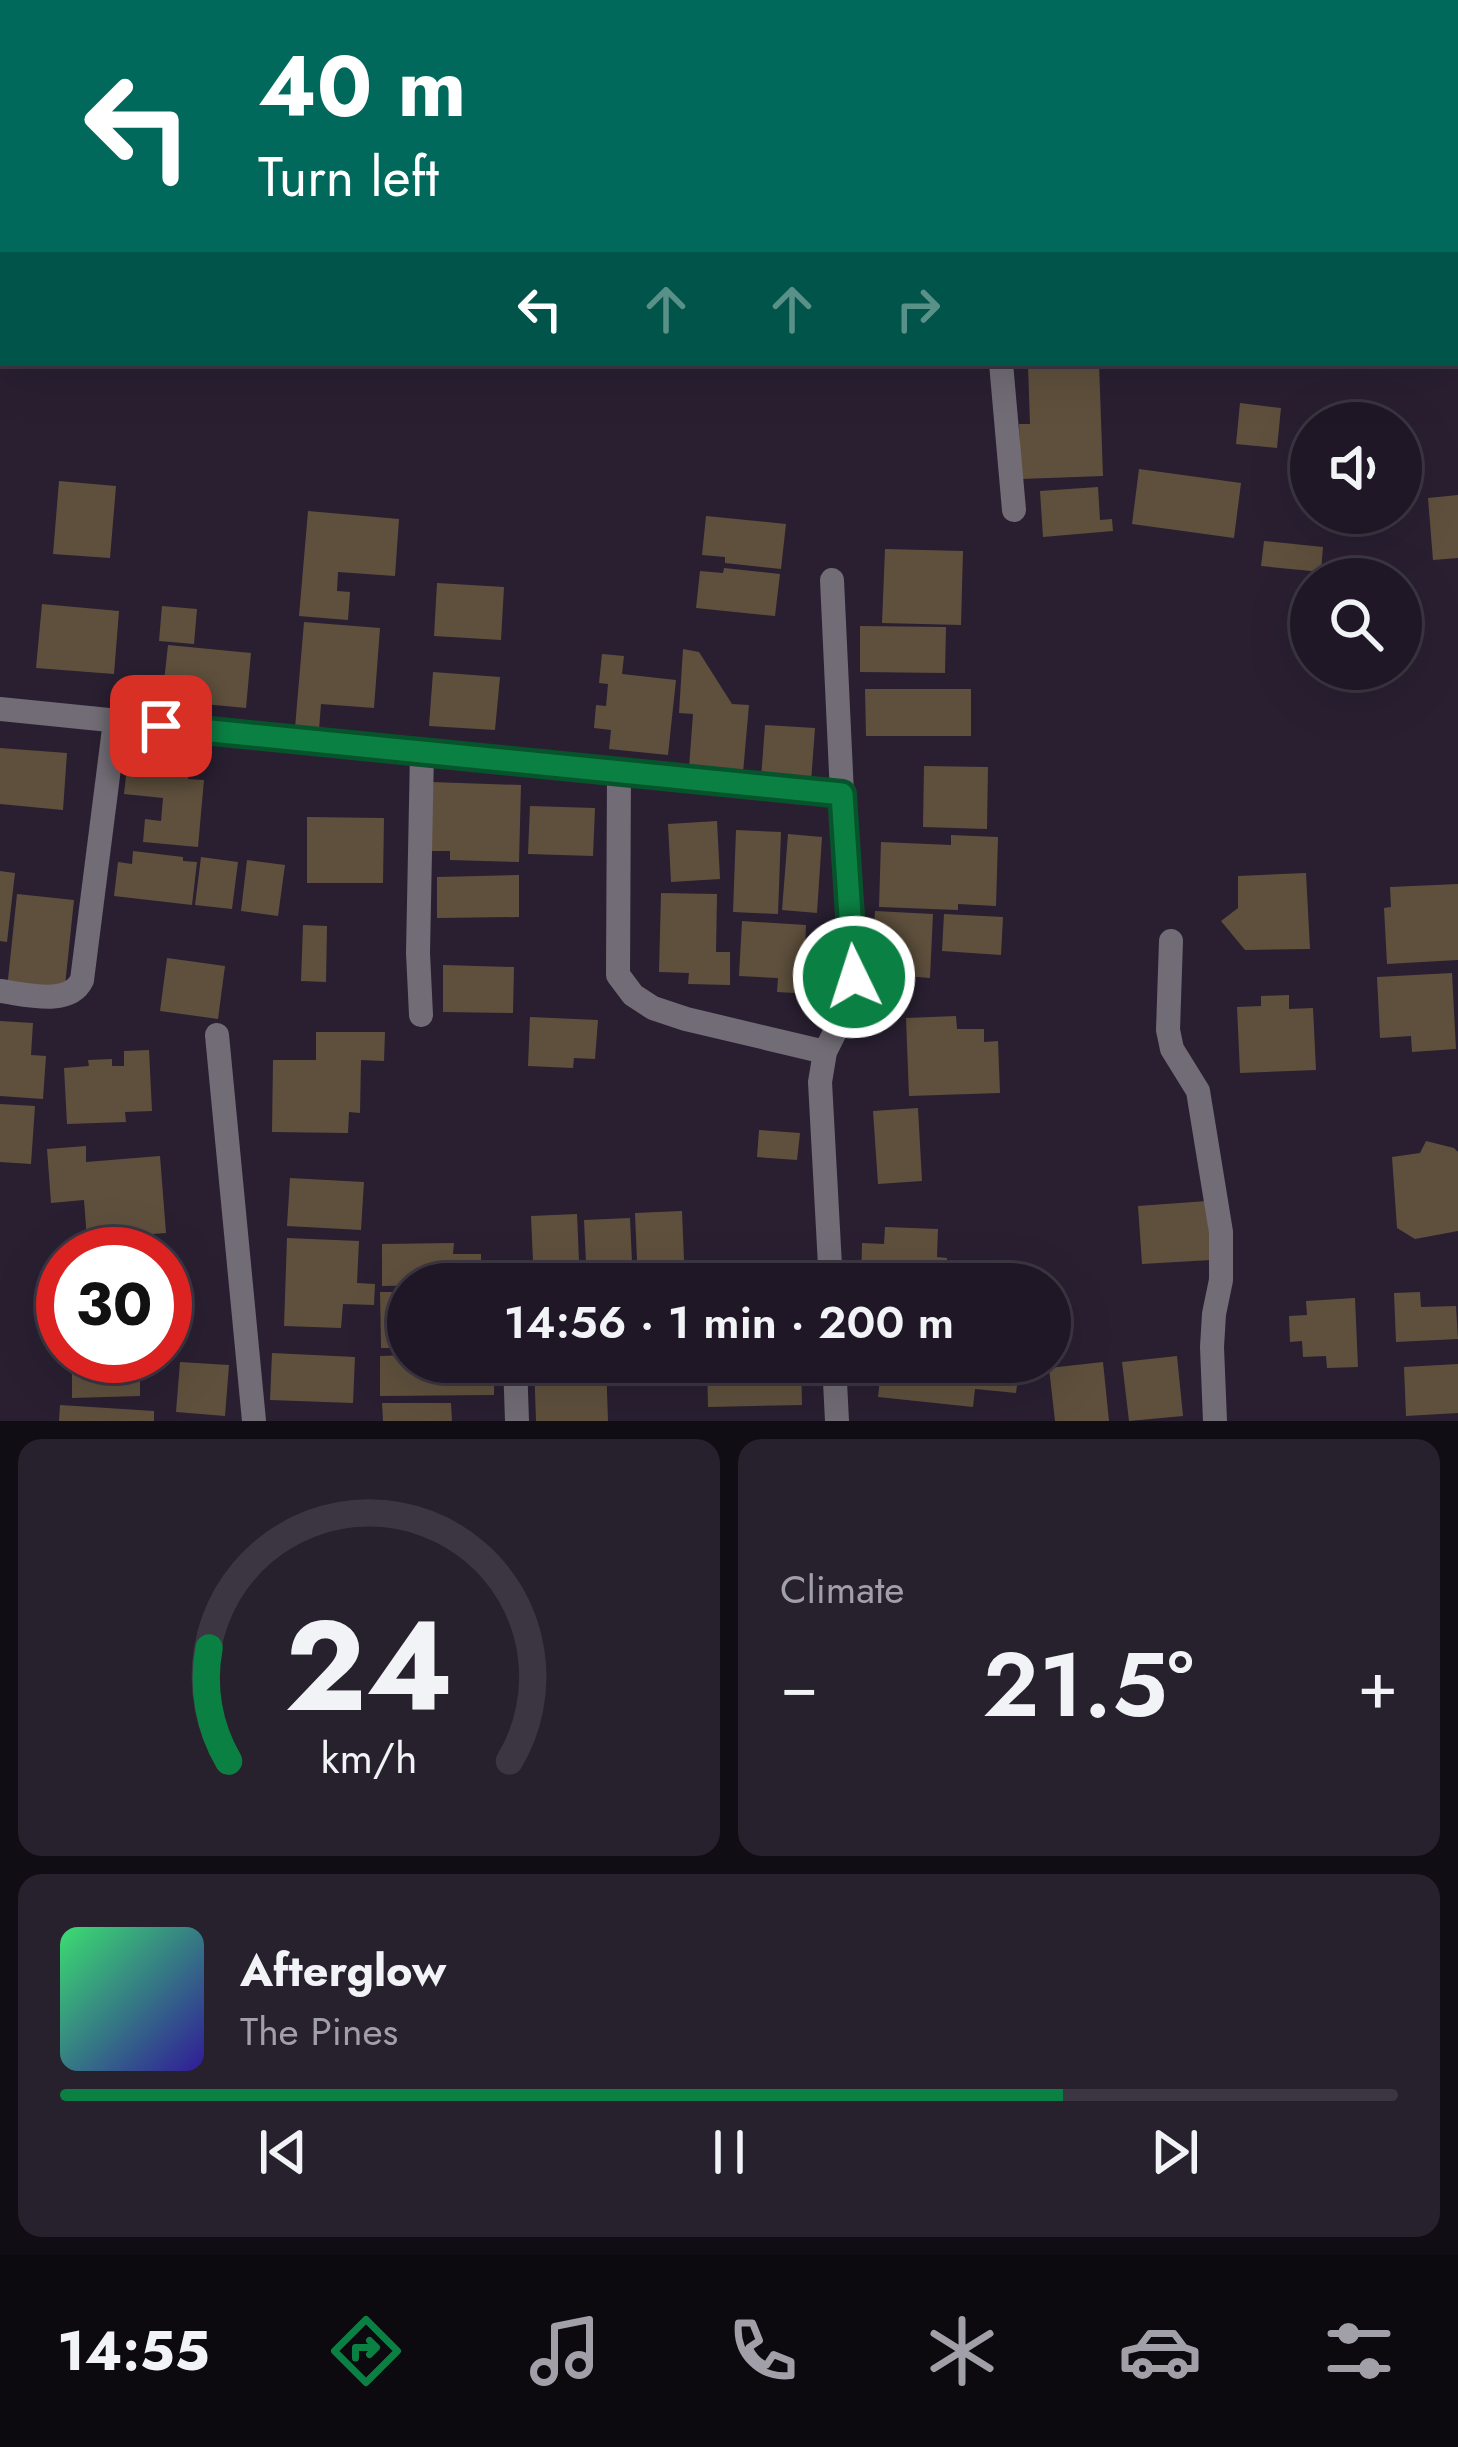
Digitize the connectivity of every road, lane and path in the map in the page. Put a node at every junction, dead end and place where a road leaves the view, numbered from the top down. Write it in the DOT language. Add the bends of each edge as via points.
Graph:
graph roads {
  1 [pos="1001,366"];
  2 [pos="1015,510"];
  3 [pos="832,580"];
  4 [pos="0,709"];
  5 [pos="115,721"];
  6 [pos="422,752"];
  7 [pos="620,772"];
  8 [pos="842,794"];
  9 [pos="1171,941"];
  10 [pos="0,992"];
  11 [pos="421,1015"];
  12 [pos="217,1035"];
  13 [pos="825,1052"];
  14 [pos="830,1263"];
  15 [pos="516,1383"];
  16 [pos="835,1383"];
  17 [pos="254,1421"];
  18 [pos="517,1421"];
  19 [pos="837,1421"];
  20 [pos="1215,1421"];
  1 -- 2 [label="street"];
  3 -- 8 [label="street"];
  4 -- 5 [label="street"];
  5 -- 6 [label="street"];
  5 -- 10 [label="street" via="82,980 67,996"];
  6 -- 7 [label="street"];
  6 -- 11 [label="street"];
  7 -- 8 [label="street"];
  7 -- 13 [label="street" via="622,985 686,1019"];
  8 -- 13 [label="street" via="854,977"];
  9 -- 20 [label="street" via="1168,1030 1198,1090 1221,1232"];
  12 -- 17 [label="street"];
  13 -- 14 [label="street"];
  15 -- 18 [label="street"];
  16 -- 19 [label="street"];
}
